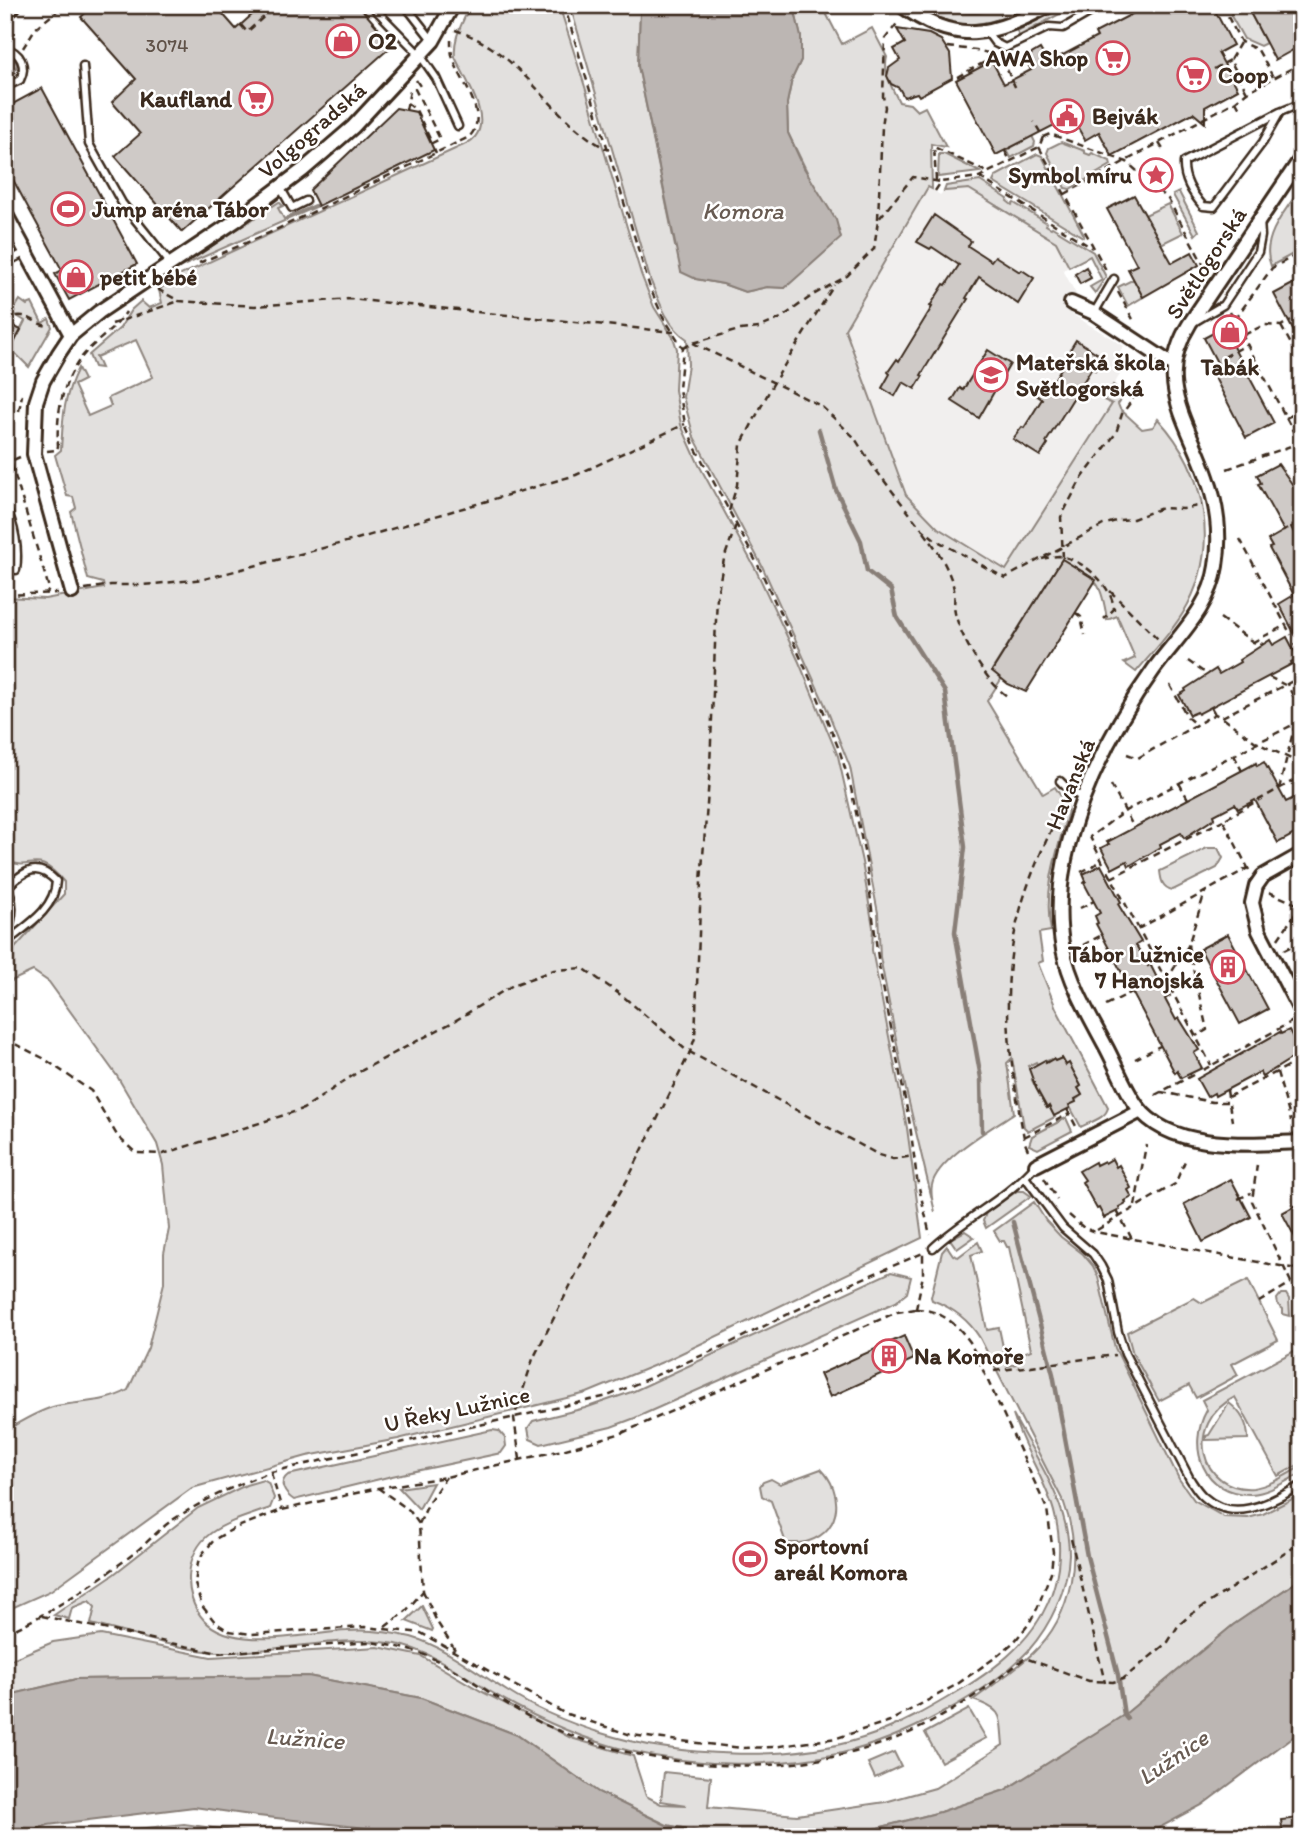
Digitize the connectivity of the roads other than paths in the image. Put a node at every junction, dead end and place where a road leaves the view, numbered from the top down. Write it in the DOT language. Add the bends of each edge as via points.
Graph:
graph roads {
  1 [pos="11,5"];
  2 [pos="371,5"];
  3 [pos="405,5"];
  4 [pos="453,5"];
  5 [pos="1050,5"];
  6 [pos="1102,5"];
  7 [pos="904,8"];
  8 [pos="5,12"];
  9 [pos="987,32"];
  10 [pos="433,41"];
  11 [pos="5,48"];
  12 [pos="420,55"];
  13 [pos="83,66"];
  14 [pos="5,87"];
  15 [pos="1302,103"];
  16 [pos="1280,111"];
  17 [pos="458,126"];
  18 [pos="1302,157"];
  19 [pos="280,187"];
  20 [pos="306,201"];
  21 [pos="5,213"];
  22 [pos="26,252"];
  23 [pos="5,263"];
  24 [pos="170,263"];
  25 [pos="1112,277"];
  26 [pos="1070,303"];
  27 [pos="1094,313"];
  28 [pos="71,335"];
  29 [pos="1173,365"];
  30 [pos="5,506"];
  31 [pos="16,570"];
  32 [pos="72,592"];
  33 [pos="1060,781"];
  34 [pos="1084,798"];
  35 [pos="1302,853"];
  36 [pos="6,883"];
  37 [pos="5,937"];
  38 [pos="5,943"];
  39 [pos="1302,1015"];
  40 [pos="1141,1111"];
  41 [pos="1302,1142"];
  42 [pos="1038,1168"];
  43 [pos="1026,1177"];
  44 [pos="933,1248"];
  45 [pos="1302,1485"];
  1 -- 8 [label="main road"];
  2 -- 12 [label="lane"];
  3 -- 10 [label="lane"];
  4 -- 10 [label="street, Volgogradská"];
  5 -- 9 [label="street" via="1014,25"];
  6 -- 9 [label="lane" via="1063,28 1049,27 1005,48"];
  7 -- 9 [label="street" via="938,27"];
  10 -- 12 [label="street, Volgogradská"];
  11 -- 14 [label="lane" via="22,61 18,82"];
  12 -- 17 [label="lane"];
  12 -- 19 [label="street, Volgogradská" via="353,127"];
  13 -- 24 [label="lane" via="89,144 122,203"];
  15 -- 16 [label="lane"];
  16 -- 16 [label="lane" via="1263,142 1214,207 1203,206 1184,173 1184,162"];
  18 -- 29 [label="street, Světlogorská" via="1190,323"];
  19 -- 20 [label="lane" via="292,208"];
  19 -- 24 [label="street, Volgogradská"];
  21 -- 22 [label="street"];
  22 -- 23 [label="lane"];
  22 -- 28 [label="street"];
  24 -- 28 [label="street, Volgogradská" via="153,281 99,312"];
  25 -- 27 [label="lane"];
  26 -- 27 [label="street"];
  27 -- 29 [label="street"];
  28 -- 32 [label="street, Volgogradská" via="43,381 34,415 34,441"];
  29 -- 34 [label="street, Havanská" via="1177,403 1216,508 1216,566 1198,612 1131,702"];
  30 -- 31 [label="lane" via="15,537"];
  33 -- 34 [label="lane"];
  34 -- 40 [label="street, Havanská" via="1069,837 1060,893 1060,932 1073,980"];
  35 -- 39 [label="street" via="1269,871 1252,894 1255,922 1275,952"];
  36 -- 37 [label="lane" via="12,907"];
  36 -- 38 [label="lane" via="36,869 57,881 47,907"];
  40 -- 41 [label="street, Havanská" via="1164,1129 1196,1139"];
  40 -- 42 [label="street"];
  42 -- 43 [label="lane"];
  43 -- 44 [label="lane"];
  43 -- 45 [label="lane" via="1063,1228 1101,1266 1125,1354 1190,1479 1204,1497 1220,1507 1252,1509"];
}
